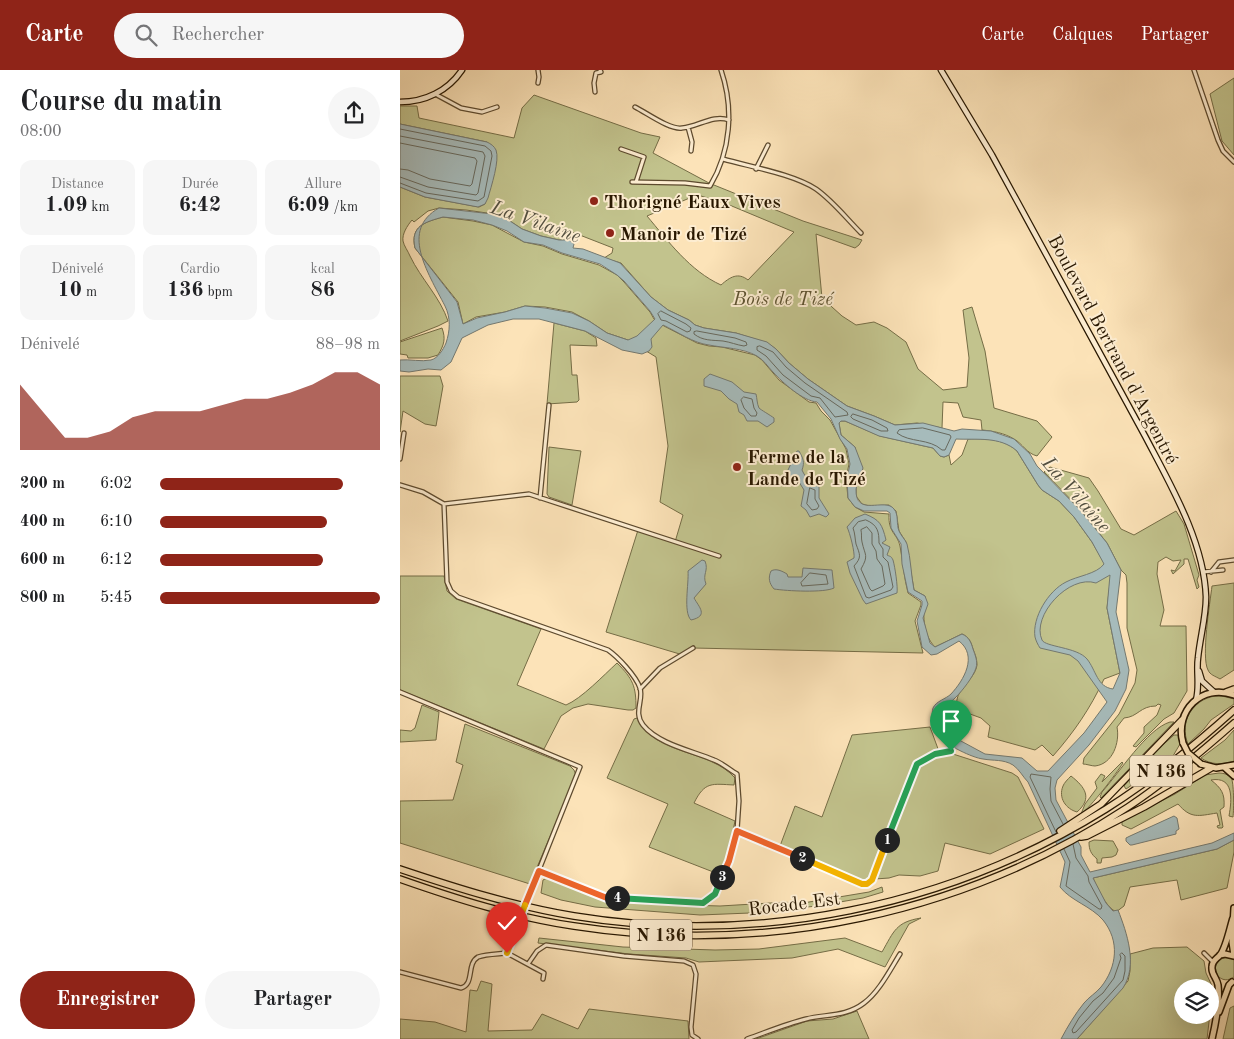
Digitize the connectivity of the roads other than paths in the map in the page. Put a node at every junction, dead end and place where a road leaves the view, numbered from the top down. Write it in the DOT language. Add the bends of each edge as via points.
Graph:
graph roads {
  1 [pos="462,70"];
  2 [pos="538,70"];
  3 [pos="600,70"];
  4 [pos="721,70"];
  5 [pos="941,70"];
  6 [pos="1194,70"];
  7 [pos="538,83"];
  8 [pos="595,92"];
  9 [pos="435,94"];
  10 [pos="400,102"];
  11 [pos="497,107"];
  12 [pos="635,107"];
  13 [pos="729,120"];
  14 [pos="688,127"];
  15 [pos="768,145"];
  16 [pos="621,149"];
  17 [pos="691,151"];
  18 [pos="723,159"];
  19 [pos="1234,162"];
  20 [pos="756,169"];
  21 [pos="861,233"];
  22 [pos="548,405"];
  23 [pos="404,433"];
  24 [pos="400,459"];
  25 [pos="400,485"];
  26 [pos="540,498"];
  27 [pos="444,504"];
  28 [pos="719,556"];
  29 [pos="1234,560"];
  30 [pos="1223,570"];
  31 [pos="1203,572"];
  32 [pos="1211,572"];
  33 [pos="693,648"];
  34 [pos="1198,659"];
  35 [pos="640,688"];
  36 [pos="1234,689"];
  37 [pos="400,692"];
  38 [pos="1214,692"];
  39 [pos="1226,692"];
  40 [pos="1234,695"];
  41 [pos="1196,700"];
  42 [pos="1234,710"];
  43 [pos="1182,720"];
  44 [pos="1234,723"];
  45 [pos="951,751"];
  46 [pos="1234,765"];
  47 [pos="1211,768"];
  48 [pos="1225,768"];
  49 [pos="1234,776"];
  50 [pos="1080,822"];
  51 [pos="737,831"];
  52 [pos="1087,834"];
  53 [pos="400,869"];
  54 [pos="539,871"];
  55 [pos="400,879"];
  56 [pos="1234,908"];
  57 [pos="1233,918"];
  58 [pos="507,953"];
  59 [pos="1204,953"];
  60 [pos="900,954"];
  61 [pos="1220,955"];
  62 [pos="1234,956"];
  63 [pos="1213,962"];
  64 [pos="528,964"];
  65 [pos="400,972"];
  66 [pos="543,979"];
  67 [pos="1216,979"];
  68 [pos="1219,981"];
  69 [pos="1233,981"];
  70 [pos="1219,1011"];
  71 [pos="1215,1024"];
  72 [pos="698,1039"];
  73 [pos="747,1039"];
  74 [pos="1212,1039"];
  1 -- 9 [label="main road"];
  2 -- 7 [label="street"];
  3 -- 8 [label="street" via="596,73"];
  4 -- 13 [label="street" via="727,88"];
  5 -- 31 [label="main road, Boulevard Bertrand d'Argentré" via="992,155 1169,481"];
  6 -- 19 [label="street" via="1218,140"];
  9 -- 10 [label="main road"];
  9 -- 11 [label="street" via="461,108 482,112"];
  12 -- 14 [label="street" via="674,128"];
  13 -- 14 [label="street" via="722,117"];
  13 -- 18 [label="street"];
  14 -- 17 [label="street"];
  15 -- 20 [label="street"];
  16 -- 18 [label="street" via="644,157 634,182 710,186"];
  18 -- 20 [label="street"];
  20 -- 21 [label="street" via="790,177 814,188"];
  22 -- 26 [label="street"];
  23 -- 24 [label="street"];
  25 -- 27 [label="street" via="423,492"];
  26 -- 27 [label="street" via="529,494"];
  26 -- 28 [label="street"];
  27 -- 35 [label="street" via="447,582 451,591 458,597 608,650"];
  29 -- 32 [label="street" via="1219,562"];
  30 -- 32 [label="street"];
  31 -- 32 [label="street"];
  31 -- 34 [label="main road, Boulevard Bertrand d'Argentré" via="1206,607"];
  33 -- 35 [label="street" via="660,668"];
  34 -- 38 [label="main road" via="1202,681"];
  34 -- 41 [label="main road"];
  35 -- 51 [label="street" via="638,711 642,724 657,736 717,761 737,774"];
  36 -- 39 [label="highway"];
  37 -- 54 [label="street" via="580,767"];
  38 -- 39 [label="main road"];
  38 -- 41 [label="main road"];
  39 -- 40 [label="main road"];
  41 -- 43 [label="main road"];
  42 -- 50 [label="highway, N 136" via="1161,771"];
  43 -- 47 [label="main road, bridge" via="1181,732 1188,753"];
  43 -- 50 [label="highway" via="1109,797"];
  44 -- 52 [label="highway, Rocade Est / N 136" via="1162,783"];
  45 -- 51 [label="street" via="935,754 917,764 872,880 867,884"];
  46 -- 48 [label="main road"];
  47 -- 48 [label="main road"];
  47 -- 52 [label="highway" via="1144,807"];
  48 -- 49 [label="main road"];
  50 -- 53 [label="highway, Rocade Est / N 136" via="1045,842 961,880 922,892 848,911 788,921 718,926 657,925 540,910"];
  51 -- 54 [label="street" via="715,894 703,903 607,898"];
  52 -- 55 [label="highway, Rocade Est / N 136" via="1004,874 925,902 866,918 789,931 719,936 605,930 546,921 466,901"];
  54 -- 58 [label="street, bridge"];
  56 -- 57 [label="main road"];
  57 -- 61 [label="main road"];
  57 -- 62 [label="main road"];
  58 -- 64 [label="street"];
  58 -- 65 [label="street" via="479,957 472,963 468,984 461,988"];
  59 -- 63 [label="street"];
  60 -- 73 [label="street" via="873,994 853,1010 807,1019"];
  61 -- 62 [label="main road"];
  61 -- 63 [label="main road"];
  63 -- 67 [label="main road"];
  64 -- 66 [label="street" via="544,973"];
  64 -- 72 [label="street" via="546,945 684,961 693,965 696,974 691,1027 692,1035"];
  68 -- 69 [label="main road"];
  69 -- 70 [label="main road"];
  71 -- 74 [label="main road"];
}
